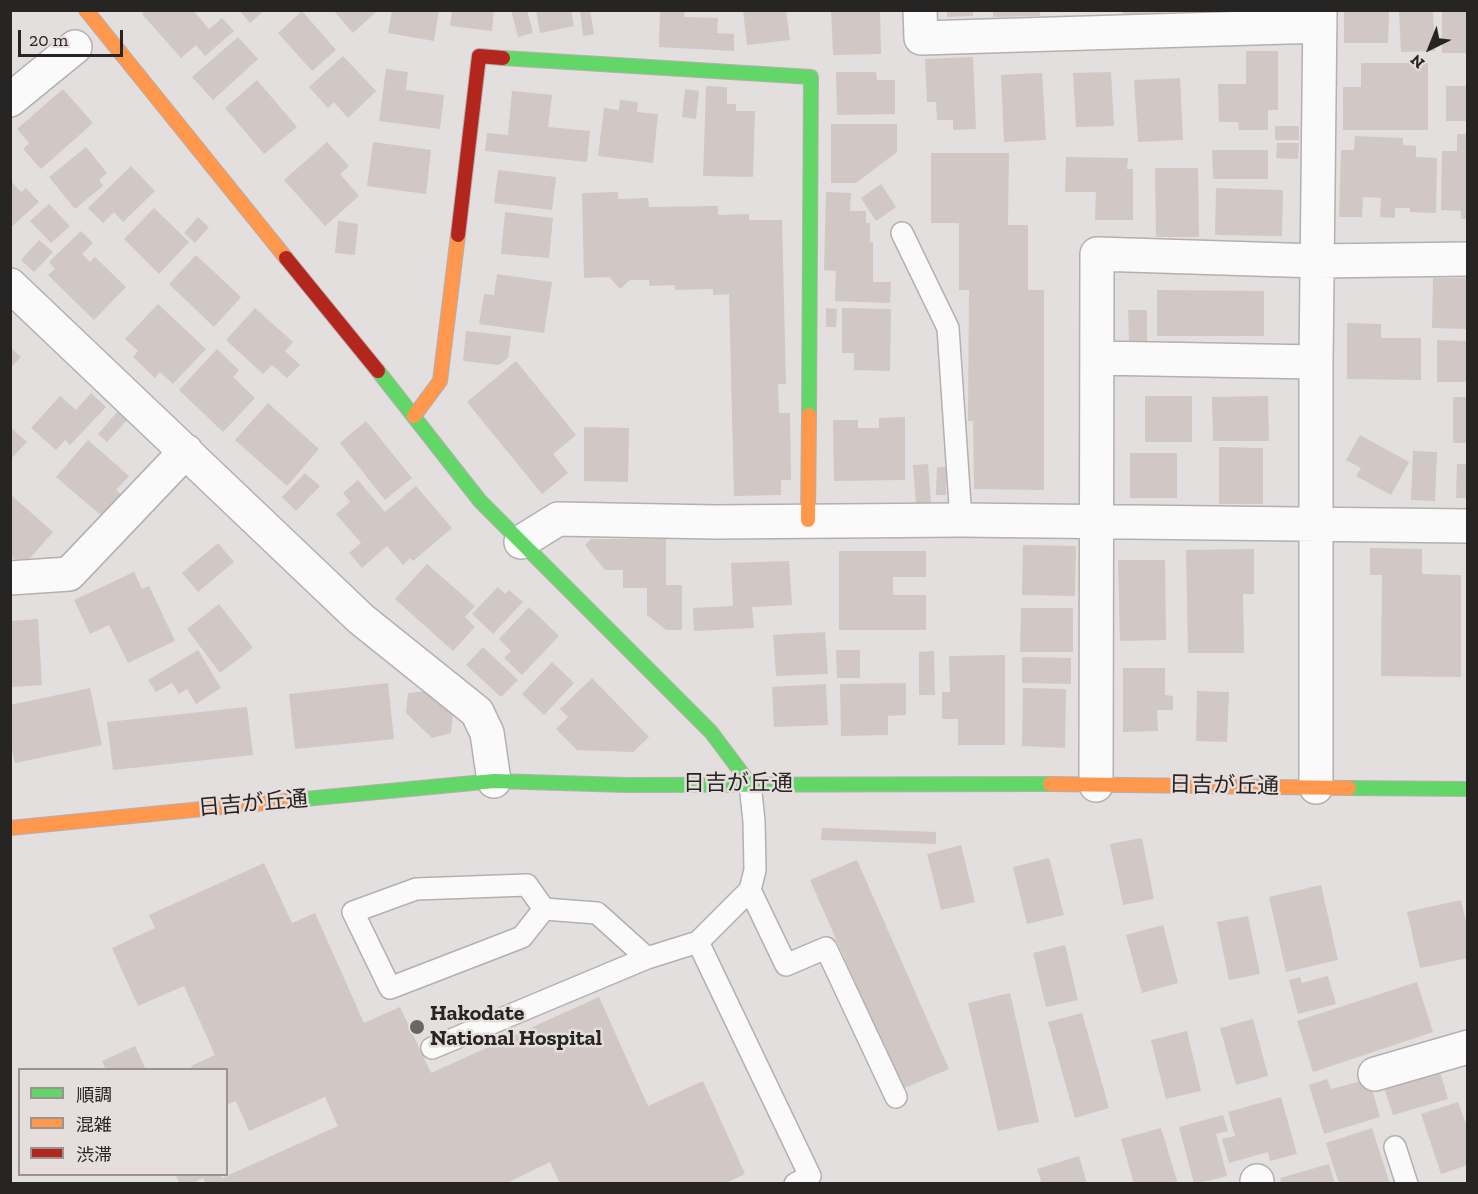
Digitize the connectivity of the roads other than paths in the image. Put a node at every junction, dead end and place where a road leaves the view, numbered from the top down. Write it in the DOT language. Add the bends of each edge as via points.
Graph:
graph roads {
  1 [pos="86,10"];
  2 [pos="920,10"];
  3 [pos="1320,18"];
  4 [pos="75,47"];
  5 [pos="10,100"];
  6 [pos="902,233"];
  7 [pos="1467,259"];
  8 [pos="1318,261"];
  9 [pos="10,285"];
  10 [pos="1097,358"];
  11 [pos="1316,362"];
  12 [pos="414,416"];
  13 [pos="186,451"];
  14 [pos="808,520"];
  15 [pos="961,520"];
  16 [pos="1096,522"];
  17 [pos="1317,526"];
  18 [pos="1467,526"];
  19 [pos="521,542"];
  20 [pos="10,578"];
  21 [pos="494,782"];
  22 [pos="750,784"];
  23 [pos="1096,785"];
  24 [pos="1316,787"];
  25 [pos="1467,789"];
  26 [pos="10,828"];
  27 [pos="750,890"];
  28 [pos="544,909"];
  29 [pos="698,942"];
  30 [pos="647,958"];
  31 [pos="1467,1047"];
  32 [pos="432,1048"];
  33 [pos="1375,1074"];
  34 [pos="896,1097"];
  35 [pos="1395,1147"];
  36 [pos="795,1184"];
  37 [pos="1407,1184"];
  1 -- 12 [label="street"];
  2 -- 3 [label="street" via="921,38"];
  3 -- 8 [label="street"];
  4 -- 5 [label="street"];
  6 -- 15 [label="lane" via="948,328"];
  7 -- 8 [label="street"];
  8 -- 10 [label="street" via="1096,254"];
  8 -- 11 [label="street"];
  9 -- 13 [label="street"];
  10 -- 11 [label="street"];
  10 -- 16 [label="street"];
  11 -- 17 [label="street"];
  12 -- 14 [label="street" via="440,381 479,56 811,77"];
  12 -- 19 [label="street" via="480,501"];
  13 -- 20 [label="street" via="69,574"];
  13 -- 21 [label="street" via="361,619 477,712 487,733"];
  14 -- 15 [label="street"];
  14 -- 19 [label="street" via="558,519"];
  15 -- 16 [label="street"];
  16 -- 17 [label="street"];
  16 -- 23 [label="street"];
  17 -- 18 [label="street"];
  17 -- 24 [label="street"];
  19 -- 22 [label="street" via="711,732"];
  21 -- 22 [label="street, 日吉が丘通"];
  21 -- 26 [label="street, 日吉が丘通"];
  22 -- 23 [label="street, 日吉が丘通"];
  22 -- 27 [label="lane" via="755,870"];
  23 -- 24 [label="street, 日吉が丘通"];
  24 -- 25 [label="street, 日吉が丘通"];
  27 -- 29 [label="lane"];
  27 -- 34 [label="lane" via="786,965 826,948"];
  28 -- 28 [label="lane" via="526,885 416,889 353,912 390,988 522,938"];
  28 -- 30 [label="lane" via="597,913"];
  29 -- 30 [label="lane"];
  29 -- 36 [label="lane" via="810,1176"];
  30 -- 32 [label="lane"];
  31 -- 33 [label="street"];
  35 -- 37 [label="lane"];
}
